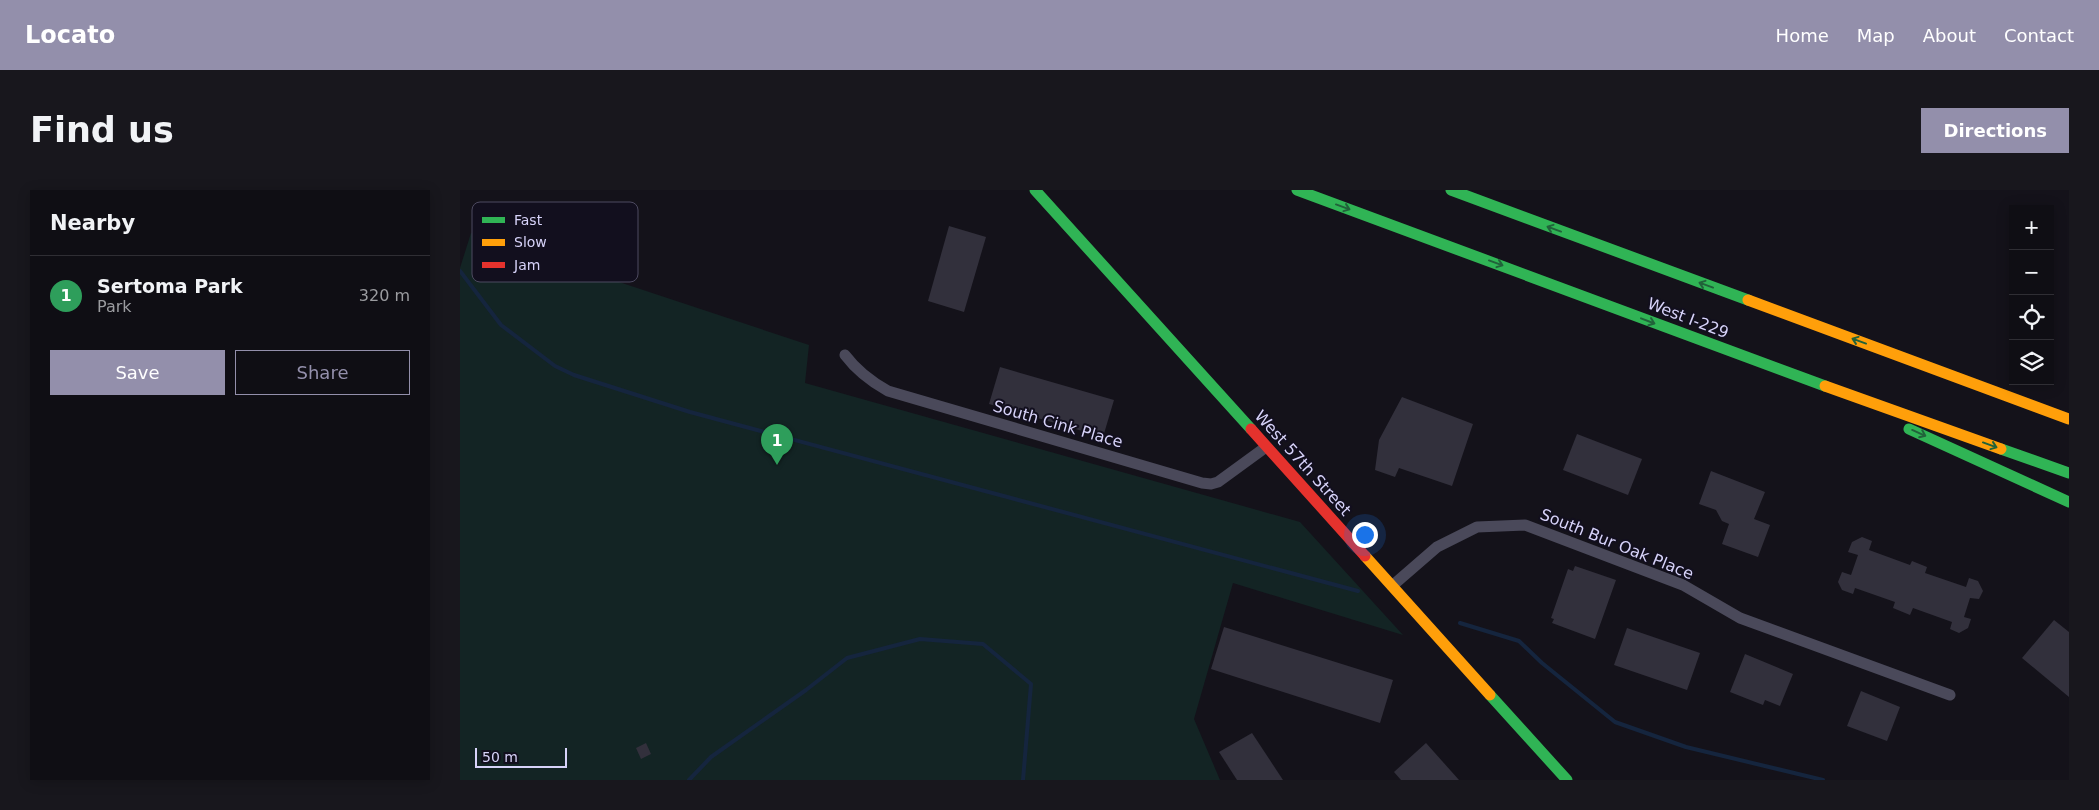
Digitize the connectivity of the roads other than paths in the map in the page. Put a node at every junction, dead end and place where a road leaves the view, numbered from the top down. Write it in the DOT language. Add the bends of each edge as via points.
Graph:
graph roads {
  1 [pos="1035,190"];
  2 [pos="1297,190"];
  3 [pos="1451,190"];
  4 [pos="1730,352"];
  5 [pos="1892,353"];
  6 [pos="845,355"];
  7 [pos="2069,408"];
  8 [pos="2069,419"];
  9 [pos="1266,447"];
  10 [pos="2069,473"];
  11 [pos="2069,502"];
  12 [pos="1392,586"];
  13 [pos="1950,695"];
  14 [pos="1567,780"];
  1 -- 9 [label="main road, West 57th Street"];
  2 -- 4 [label="main road, West I-229, one-way"];
  5 -- 3 [label="main road, one-way"];
  4 -- 10 [label="main road, West I-229, one-way"];
  4 -- 11 [label="main road, one-way"];
  5 -- 7 [label="main road"];
  5 -- 8 [label="main road"];
  6 -- 9 [label="street, South Cink Place" via="869,381 888,391 1202,483 1218,482"];
  9 -- 12 [label="main road, West 57th Street"];
  12 -- 13 [label="street, South Bur Oak Place" via="1436,547 1477,527 1525,525 1683,585 1740,618"];
  12 -- 14 [label="main road, West 57th Street"];
}
